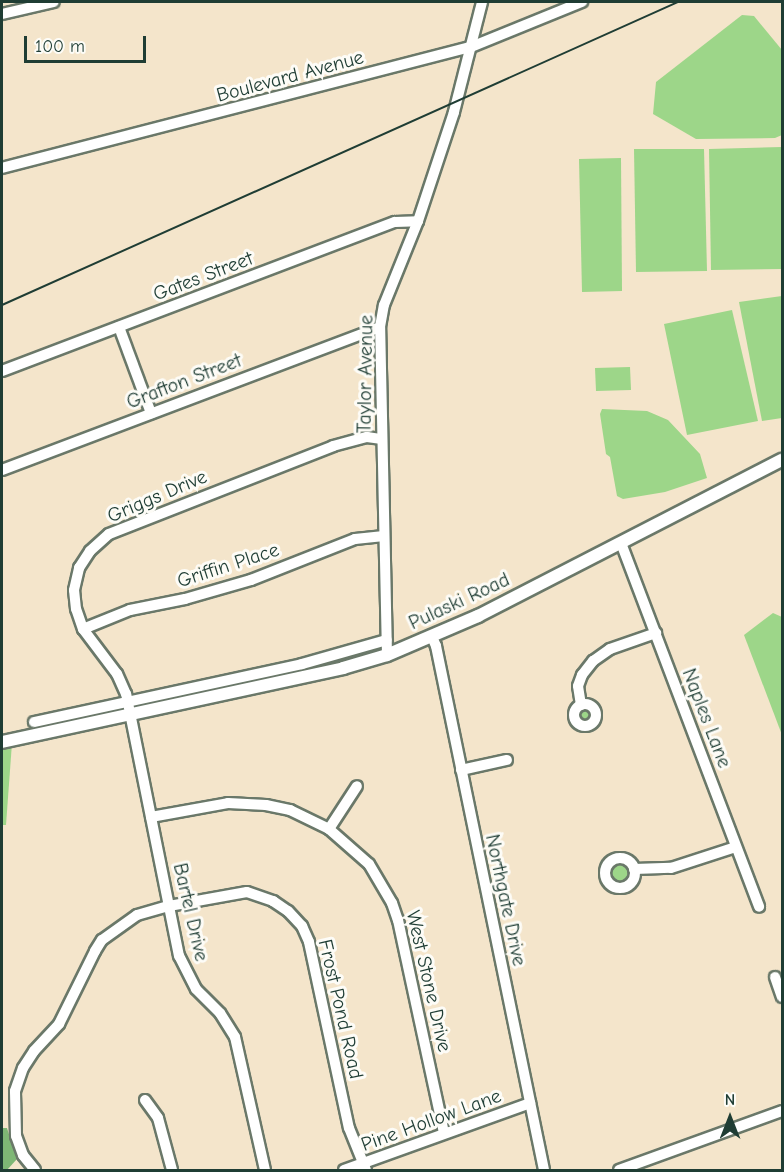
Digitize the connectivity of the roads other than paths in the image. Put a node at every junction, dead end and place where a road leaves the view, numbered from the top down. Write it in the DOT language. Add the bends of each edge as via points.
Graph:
graph roads {
  1 [pos="54,2"];
  2 [pos="482,2"];
  3 [pos="582,2"];
  4 [pos="2,14"];
  5 [pos="471,47"];
  6 [pos="2,168"];
  7 [pos="418,221"];
  8 [pos="119,327"];
  9 [pos="380,327"];
  10 [pos="2,371"];
  11 [pos="151,413"];
  12 [pos="382,439"];
  13 [pos="783,460"];
  14 [pos="2,470"];
  15 [pos="384,536"];
  16 [pos="621,543"];
  17 [pos="83,629"];
  18 [pos="656,633"];
  19 [pos="432,637"];
  20 [pos="387,640"];
  21 [pos="387,655"];
  22 [pos="127,701"];
  23 [pos="581,705"];
  24 [pos="130,716"];
  25 [pos="34,722"];
  26 [pos="2,742"];
  27 [pos="507,760"];
  28 [pos="461,770"];
  29 [pos="357,786"];
  30 [pos="150,817"];
  31 [pos="329,829"];
  32 [pos="736,847"];
  33 [pos="634,869"];
  34 [pos="169,906"];
  35 [pos="759,907"];
  36 [pos="775,977"];
  37 [pos="783,997"];
  38 [pos="144,1100"];
  39 [pos="530,1103"];
  40 [pos="783,1111"];
  41 [pos="444,1133"];
  42 [pos="364,1167"];
  43 [pos="35,1170"];
  44 [pos="172,1170"];
  45 [pos="265,1170"];
  46 [pos="344,1170"];
  47 [pos="544,1170"];
  48 [pos="619,1170"];
  1 -- 4 [label="street"];
  2 -- 5 [label="street, Taylor Avenue"];
  3 -- 5 [label="street, Boulevard Avenue"];
  5 -- 6 [label="street, Boulevard Avenue"];
  5 -- 7 [label="street, Taylor Avenue"];
  7 -- 8 [label="street, Gates Street" via="395,222"];
  7 -- 9 [label="street, Taylor Avenue" via="384,305"];
  8 -- 10 [label="street, Gates Street"];
  8 -- 11 [label="street"];
  9 -- 11 [label="street, Grafton Street"];
  9 -- 12 [label="street, Taylor Avenue"];
  11 -- 14 [label="street, Grafton Street"];
  12 -- 15 [label="street, Taylor Avenue"];
  12 -- 17 [label="street, Griggs Drive" via="366,437 333,446 109,534 79,568 74,590"];
  13 -- 16 [label="main road, Pulaski Road"];
  15 -- 17 [label="street, Griffin Place" via="335,545 251,580 130,610"];
  15 -- 20 [label="street, Taylor Avenue"];
  16 -- 18 [label="street, Naples Lane"];
  16 -- 19 [label="main road, Pulaski Road"];
  17 -- 22 [label="street, Griggs Drive" via="117,674"];
  18 -- 23 [label="street" via="610,649 593,661 578,686"];
  18 -- 32 [label="street, Naples Lane"];
  19 -- 21 [label="main road, Pulaski Road"];
  19 -- 28 [label="street, Northgate Drive"];
  20 -- 21 [label="street, Taylor Avenue"];
  20 -- 22 [label="street" via="302,664"];
  21 -- 24 [label="main road, Pulaski Road"];
  22 -- 24 [label="street, Griggs Drive"];
  22 -- 25 [label="street"];
  24 -- 26 [label="main road, Pulaski Road"];
  24 -- 30 [label="street, Bartel Drive"];
  27 -- 28 [label="street"];
  28 -- 39 [label="street, Northgate Drive"];
  29 -- 31 [label="street"];
  30 -- 31 [label="street, West Stone Drive" via="207,805 248,803 290,810"];
  30 -- 34 [label="street, Bartel Drive"];
  31 -- 41 [label="street, West Stone Drive" via="369,864 392,903"];
  32 -- 33 [label="street" via="671,868"];
  32 -- 35 [label="street, Naples Lane"];
  34 -- 42 [label="street, Frost Pond Road" via="247,892 273,901 302,926 315,963 349,1128"];
  34 -- 43 [label="street" via="137,915 102,940 59,1024 23,1068 15,1091 16,1136 23,1155"];
  34 -- 45 [label="street, Bartel Drive" via="179,956 187,974 230,1025 235,1037"];
  36 -- 37 [label="street"];
  38 -- 44 [label="street" via="158,1118"];
  39 -- 41 [label="street, Pine Hollow Lane"];
  39 -- 47 [label="street, Northgate Drive"];
  40 -- 48 [label="street"];
  41 -- 42 [label="street, Pine Hollow Lane"];
  42 -- 46 [label="street, Pine Hollow Lane"];
}
